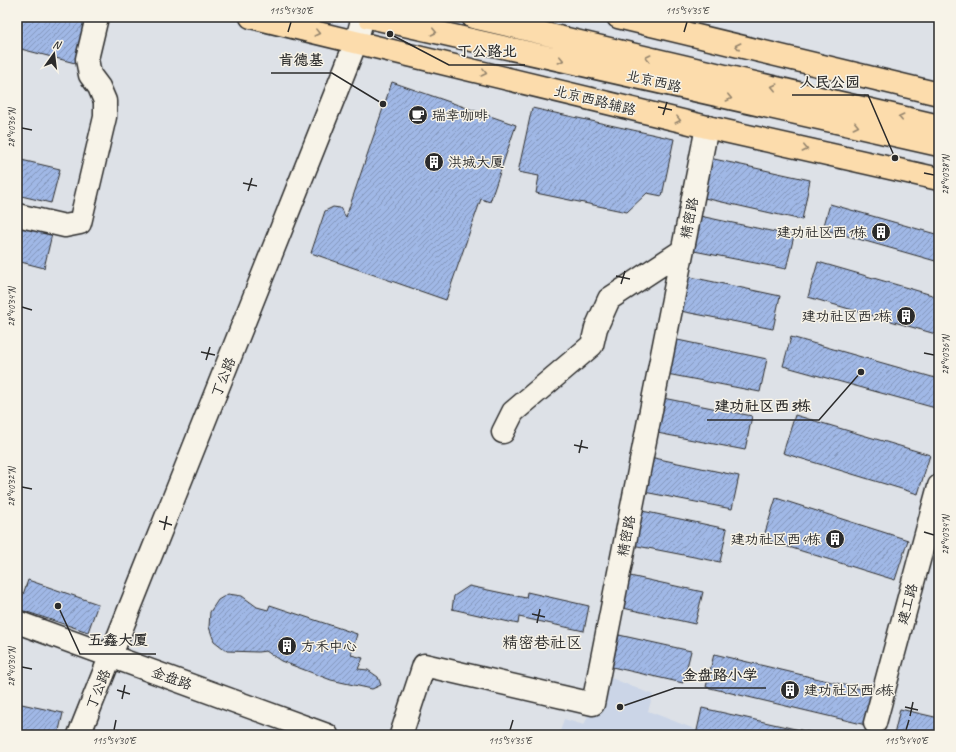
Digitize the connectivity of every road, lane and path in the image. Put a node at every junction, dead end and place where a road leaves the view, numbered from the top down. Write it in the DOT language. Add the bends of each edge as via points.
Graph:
graph roads {
  1 [pos="97,17"];
  2 [pos="251,17"];
  3 [pos="363,17"];
  4 [pos="369,17"];
  5 [pos="473,17"];
  6 [pos="618,17"];
  7 [pos="356,42"];
  8 [pos="939,94"];
  9 [pos="939,126"];
  10 [pos="707,127"];
  11 [pos="939,145"];
  12 [pos="939,179"];
  13 [pos="17,215"];
  14 [pos="682,250"];
  15 [pos="503,432"];
  16 [pos="939,486"];
  17 [pos="17,622"];
  18 [pos="111,656"];
  19 [pos="875,722"];
  20 [pos="79,735"];
  21 [pos="328,735"];
  22 [pos="402,735"];
  1 -- 13 [label="street" via="87,59 90,75 105,101 105,117 80,222 65,226"];
  2 -- 7 [label="main road, 北京西路辅路, one-way"];
  3 -- 7 [label="street, 丁公路"];
  4 -- 11 [label="main road, 北京西路, one-way"];
  9 -- 5 [label="main road, 北京西路, one-way"];
  8 -- 6 [label="main road, one-way"];
  7 -- 10 [label="main road, 北京西路辅路, one-way"];
  7 -- 18 [label="street, 丁公路"];
  10 -- 12 [label="main road, 北京西路辅路, one-way"];
  10 -- 14 [label="street, 精密路"];
  14 -- 15 [label="street" via="609,299 596,328 592,345 513,412"];
  14 -- 22 [label="street, 精密路" via="593,704 424,665"];
  16 -- 19 [label="street, 建工路"];
  17 -- 18 [label="street, 金盘路"];
  18 -- 20 [label="street, 丁公路"];
  18 -- 21 [label="street, 金盘路"];
}
